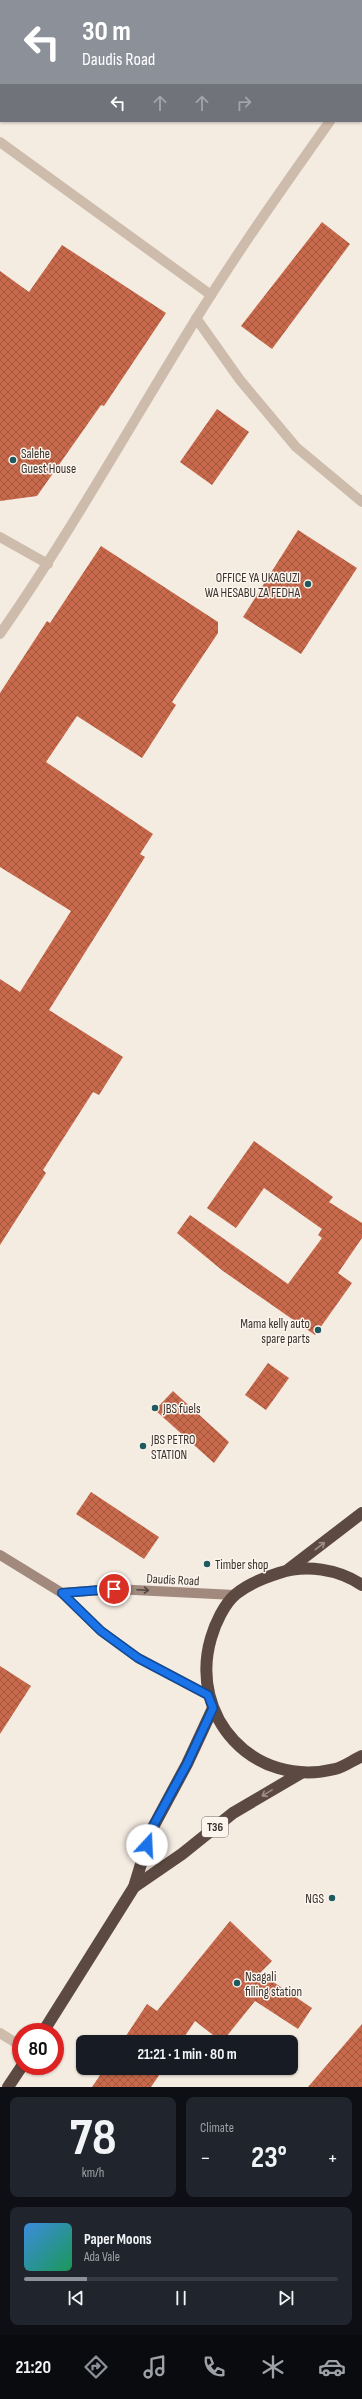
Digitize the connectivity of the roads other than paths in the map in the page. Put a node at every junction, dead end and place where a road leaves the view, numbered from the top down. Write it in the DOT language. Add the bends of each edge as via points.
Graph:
graph roads {
  1 [pos="329,122"];
  2 [pos="0,142"];
  3 [pos="211,295"];
  4 [pos="196,318"];
  5 [pos="362,502"];
  6 [pos="0,537"];
  7 [pos="48,564"];
  8 [pos="0,634"];
  9 [pos="362,1513"];
  10 [pos="0,1555"];
  11 [pos="289,1569"];
  12 [pos="362,1585"];
  13 [pos="62,1593"];
  14 [pos="235,1595"];
  15 [pos="208,1695"];
  16 [pos="213,1708"];
  17 [pos="362,1756"];
  18 [pos="300,1772"];
  19 [pos="134,1887"];
  20 [pos="49,2023"];
  21 [pos="0,2032"];
  22 [pos="12,2040"];
  23 [pos="16,2075"];
  24 [pos="8,2087"];
  1 -- 3 [label="street" via="257,224"];
  2 -- 3 [label="street"];
  3 -- 4 [label="street"];
  4 -- 5 [label="street" via="240,380 296,447"];
  4 -- 7 [label="street"];
  6 -- 7 [label="street"];
  7 -- 8 [label="street"];
  11 -- 9 [label="highway, T36, one-way"];
  10 -- 13 [label="street"];
  11 -- 12 [label="highway, T36" via="321,1568 352,1578"];
  11 -- 14 [label="highway, T36" via="259,1580"];
  13 -- 14 [label="street, Daudis Road, one-way" via="114,1589"];
  13 -- 15 [label="street" via="101,1631 138,1658"];
  14 -- 15 [label="highway, T36" via="214,1626 205,1656"];
  15 -- 16 [label="highway, T36"];
  16 -- 18 [label="highway, T36" via="217,1719 236,1744 266,1764"];
  16 -- 19 [label="highway, T36" via="187,1764 151,1830"];
  17 -- 18 [label="highway, T36" via="335,1769"];
  18 -- 19 [label="highway, T36, one-way" via="233,1813 182,1854"];
  19 -- 20 [label="highway, T36"];
  21 -- 22 [label="street"];
  23 -- 24 [label="highway"];
}
